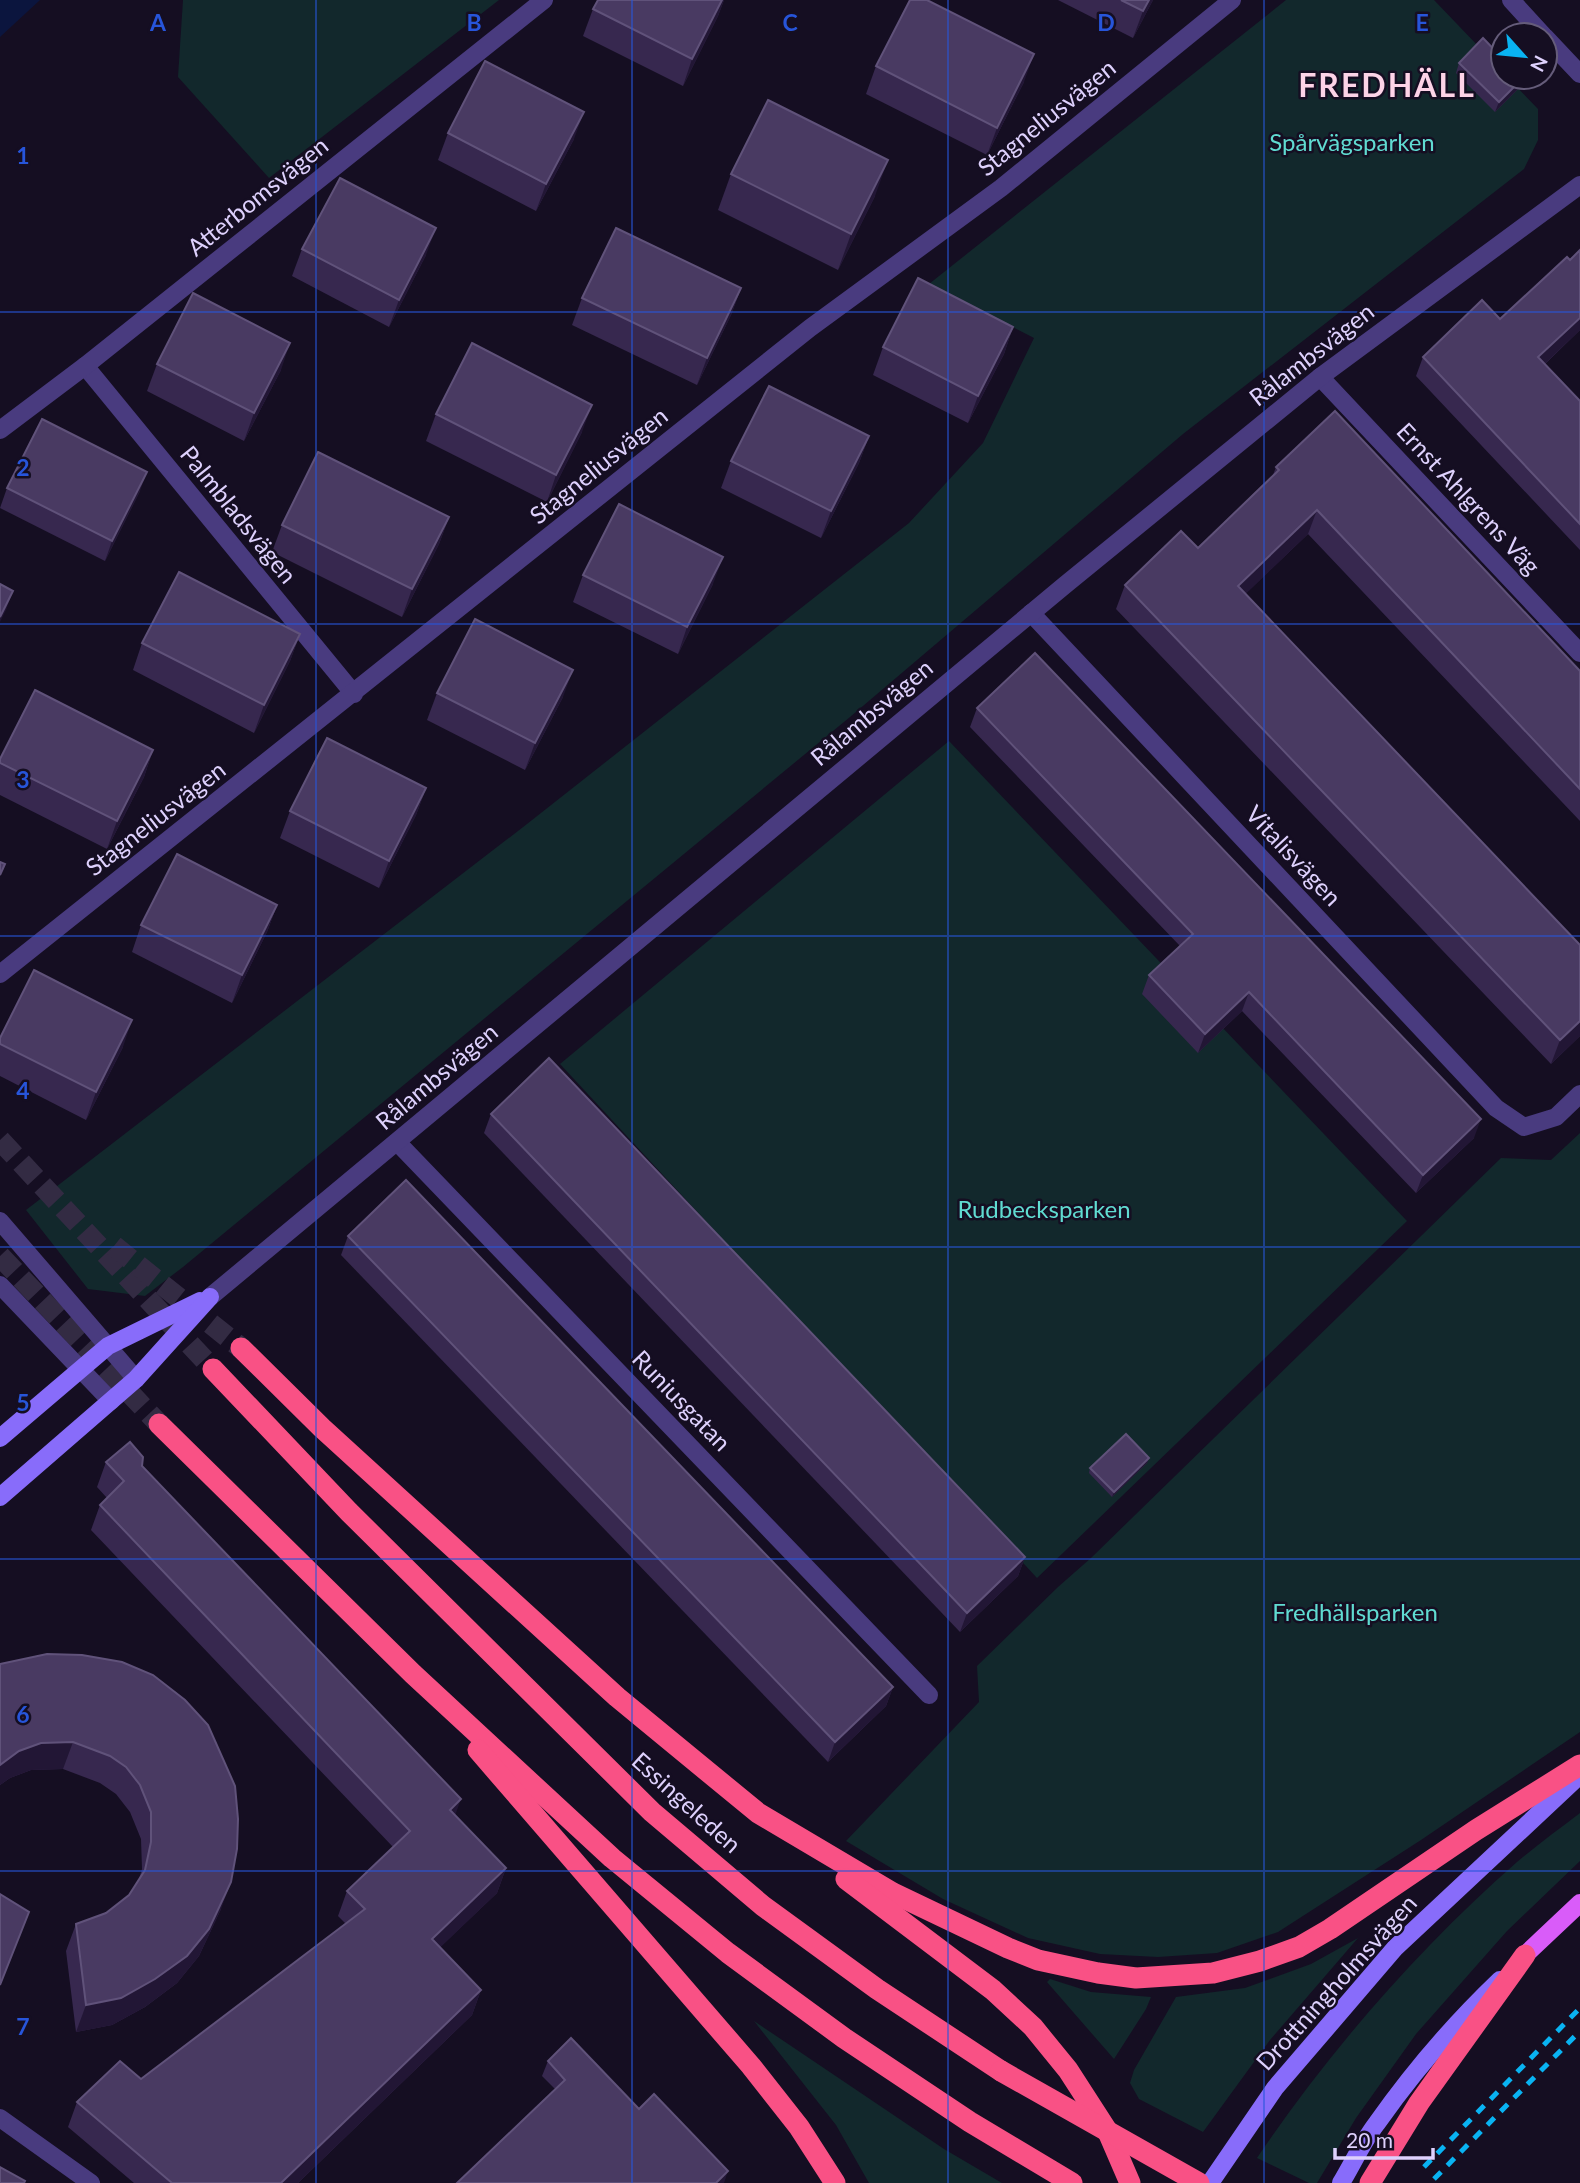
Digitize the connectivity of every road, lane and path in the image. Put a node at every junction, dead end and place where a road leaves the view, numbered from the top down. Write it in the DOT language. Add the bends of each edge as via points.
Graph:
graph roads {
  1 [pos="544,0"];
  2 [pos="1232,0"];
  3 [pos="1511,0"];
  4 [pos="1530,21"];
  5 [pos="1559,52"];
  6 [pos="1580,74"];
  7 [pos="1580,185"];
  8 [pos="85,366"];
  9 [pos="1320,377"];
  10 [pos="0,430"];
  11 [pos="1031,613"];
  12 [pos="1580,653"];
  13 [pos="354,694"];
  14 [pos="0,974"];
  15 [pos="1580,1094"];
  16 [pos="397,1142"];
  17 [pos="0,1221"];
  18 [pos="0,1285"];
  19 [pos="210,1297"];
  20 [pos="108,1346"];
  21 [pos="241,1348"];
  22 [pos="80,1368"];
  23 [pos="214,1369"];
  24 [pos="136,1379"];
  25 [pos="111,1401"];
  26 [pos="159,1423"];
  27 [pos="0,1438"];
  28 [pos="0,1497"];
  29 [pos="413,1674"];
  30 [pos="929,1695"];
  31 [pos="1580,1765"];
  32 [pos="1580,1774"];
  33 [pos="758,1813"];
  34 [pos="1580,1903"];
  35 [pos="1525,1955"];
  36 [pos="0,2118"];
  37 [pos="91,2183"];
  38 [pos="835,2183"];
  39 [pos="1072,2183"];
  40 [pos="1129,2183"];
  41 [pos="1199,2183"];
  42 [pos="1210,2183"];
  43 [pos="1341,2183"];
  44 [pos="1370,2183"];
  1 -- 8 [label="street, Atterbomsvägen"];
  2 -- 13 [label="street, Stagneliusvägen" via="1000,188 810,328"];
  3 -- 4 [label="street"];
  5 -- 6 [label="street"];
  7 -- 9 [label="street, Rålambsvägen"];
  8 -- 10 [label="street, Atterbomsvägen"];
  8 -- 13 [label="street, Palmbladsvägen"];
  9 -- 11 [label="street, Rålambsvägen"];
  9 -- 12 [label="street, Ernst Ahlgrens Väg"];
  11 -- 15 [label="street, Vitalisvägen" via="1496,1108 1524,1127 1556,1117"];
  11 -- 16 [label="street, Rålambsvägen"];
  13 -- 14 [label="street, Stagneliusvägen"];
  16 -- 19 [label="street, Rålambsvägen"];
  16 -- 30 [label="street, Runiusgatan"];
  17 -- 20 [label="street"];
  18 -- 22 [label="street"];
  19 -- 20 [label="main road, Rålambsvägen"];
  19 -- 24 [label="main road, Rålambsvägen"];
  20 -- 22 [label="main road, Rålambsvägen"];
  20 -- 24 [label="street"];
  21 -- 33 [label="highway" via="322,1428 617,1697"];
  22 -- 25 [label="street"];
  22 -- 27 [label="main road, Rålambsvägen"];
  23 -- 41 [label="highway, Essingeleden, bridge" via="349,1512 652,1812 764,1906 877,1989 1001,2071"];
  24 -- 25 [label="main road, Rålambsvägen"];
  25 -- 28 [label="main road, Rålambsvägen"];
  26 -- 29 [label="highway"];
  29 -- 38 [label="highway" via="751,2066"];
  29 -- 39 [label="highway" via="612,1858 728,1953 844,2038"];
  31 -- 33 [label="highway" via="1299,1947 1213,1973 1136,1978 1038,1960 1008,1948 893,1893"];
  32 -- 42 [label="main road, Drottningholmsvägen" via="1395,1948 1275,2088"];
  33 -- 40 [label="highway, bridge" via="993,1990 1033,2027 1108,2132"];
  34 -- 35 [label="main road"];
  35 -- 43 [label="main road" via="1470,2008 1419,2068 1375,2125"];
  35 -- 44 [label="highway" via="1419,2103"];
  36 -- 37 [label="street"];
}
